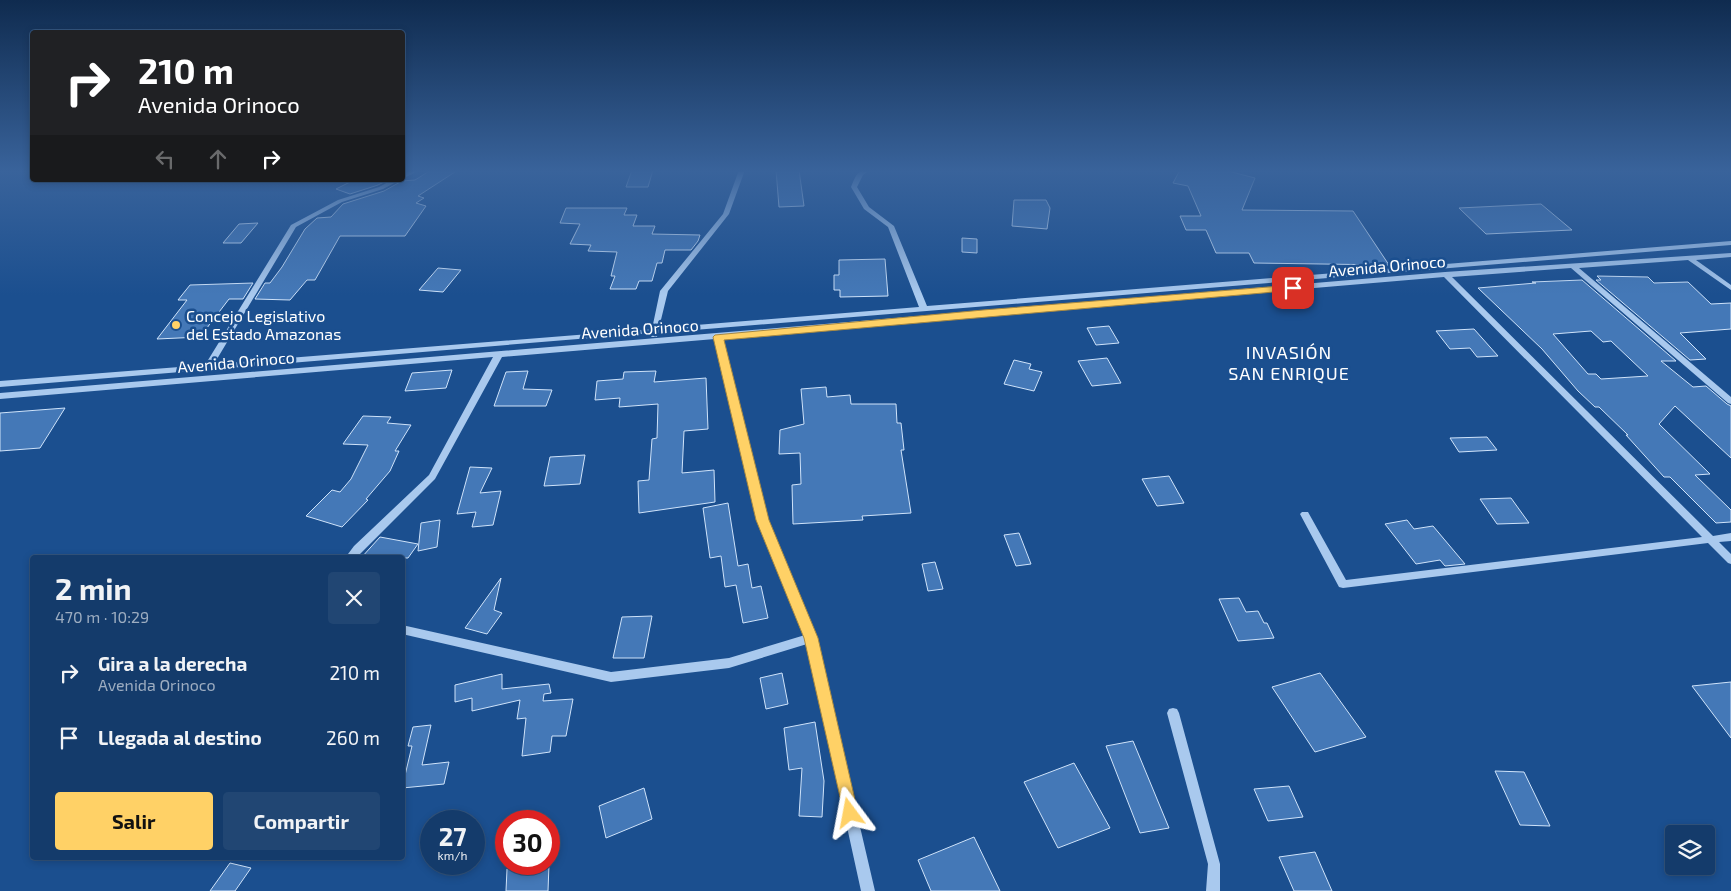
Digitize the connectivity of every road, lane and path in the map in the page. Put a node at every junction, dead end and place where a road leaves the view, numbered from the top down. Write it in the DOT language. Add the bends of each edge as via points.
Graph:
graph roads {
  1 [pos="320,212"];
  2 [pos="727,212"];
  3 [pos="871,212"];
  4 [pos="1731,244"];
  5 [pos="1731,255"];
  6 [pos="1691,259"];
  7 [pos="1438,267"];
  8 [pos="1574,267"];
  9 [pos="1446,275"];
  10 [pos="1731,288"];
  11 [pos="924,309"];
  12 [pos="654,331"];
  13 [pos="718,337"];
  14 [pos="654,342"];
  15 [pos="499,354"];
  16 [pos="208,367"];
  17 [pos="0,384"];
  18 [pos="0,396"];
  19 [pos="1731,401"];
  20 [pos="1305,514"];
  21 [pos="1731,537"];
  22 [pos="1710,539"];
  23 [pos="352,555"];
  24 [pos="1731,560"];
  25 [pos="405,630"];
  26 [pos="811,638"];
  27 [pos="1173,713"];
  28 [pos="868,891"];
  29 [pos="1213,891"];
  1 -- 16 [label="street" via="292,226"];
  2 -- 12 [label="street" via="664,291"];
  3 -- 11 [label="street" via="891,226"];
  4 -- 7 [label="street, Avenida Orinoco"];
  5 -- 6 [label="street, Avenida Orinoco"];
  6 -- 8 [label="street, Avenida Orinoco"];
  6 -- 10 [label="street"];
  7 -- 9 [label="street"];
  7 -- 11 [label="street, Avenida Orinoco"];
  8 -- 9 [label="street, Avenida Orinoco"];
  8 -- 19 [label="street"];
  9 -- 13 [label="street, Avenida Orinoco"];
  9 -- 22 [label="street"];
  11 -- 12 [label="street, Avenida Orinoco"];
  12 -- 14 [label="street"];
  12 -- 16 [label="street, Avenida Orinoco"];
  13 -- 14 [label="street, Avenida Orinoco"];
  13 -- 26 [label="street" via="762,520"];
  14 -- 15 [label="street, Avenida Orinoco"];
  15 -- 18 [label="street, Avenida Orinoco"];
  15 -- 23 [label="street" via="432,477"];
  16 -- 17 [label="street, Avenida Orinoco"];
  20 -- 22 [label="street" via="1343,584"];
  21 -- 22 [label="street"];
  22 -- 24 [label="street"];
  25 -- 26 [label="street" via="611,677 729,663"];
  26 -- 28 [label="street"];
  27 -- 29 [label="street" via="1214,864"];
}
